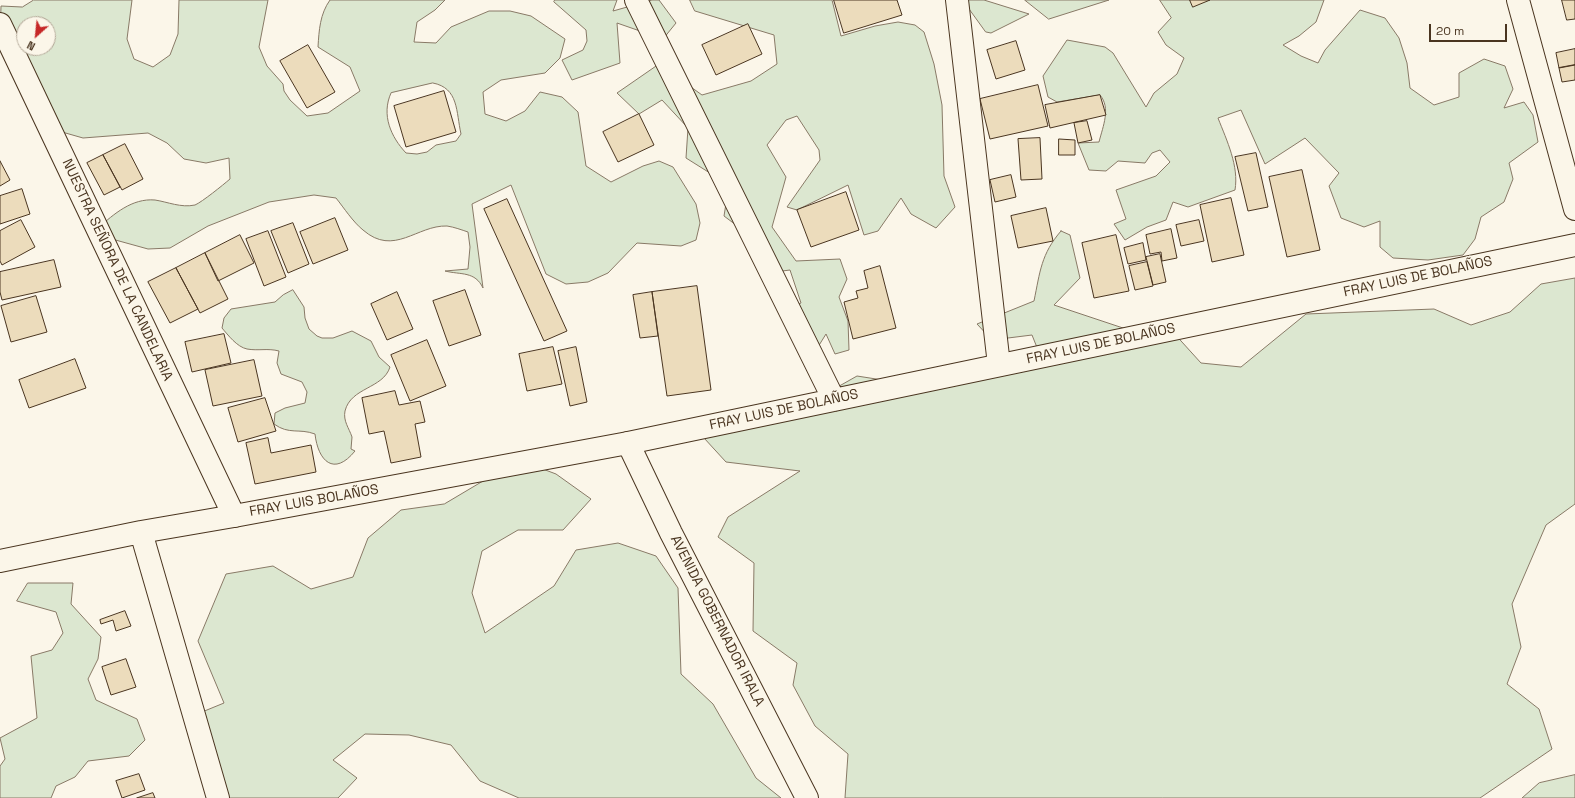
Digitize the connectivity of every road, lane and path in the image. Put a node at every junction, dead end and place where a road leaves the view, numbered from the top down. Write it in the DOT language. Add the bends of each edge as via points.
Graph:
graph roads {
  1 [pos="636,0"];
  2 [pos="957,0"];
  3 [pos="1518,0"];
  4 [pos="0,24"];
  5 [pos="1575,209"];
  6 [pos="1575,245"];
  7 [pos="999,365"];
  8 [pos="834,400"];
  9 [pos="628,443"];
  10 [pos="234,516"];
  11 [pos="141,532"];
  12 [pos="0,561"];
  13 [pos="218,798"];
  14 [pos="807,798"];
  1 -- 8 [label="street"];
  2 -- 7 [label="street"];
  3 -- 5 [label="street"];
  4 -- 10 [label="street, NUESTRA SEÑORA DE LA CANDELARIA"];
  6 -- 7 [label="street, FRAY LUIS DE BOLAÑOS"];
  7 -- 8 [label="street, FRAY LUIS DE BOLAÑOS"];
  8 -- 9 [label="street, FRAY LUIS DE BOLAÑOS"];
  9 -- 10 [label="street, FRAY LUIS BOLAÑOS"];
  9 -- 14 [label="street, AVENIDA GOBERNADOR IRALA" via="671,533"];
  10 -- 11 [label="street, FRAY LUIS BOLAÑOS"];
  11 -- 12 [label="street, FRAY LUIS BOLAÑOS"];
  11 -- 13 [label="street"];
}
